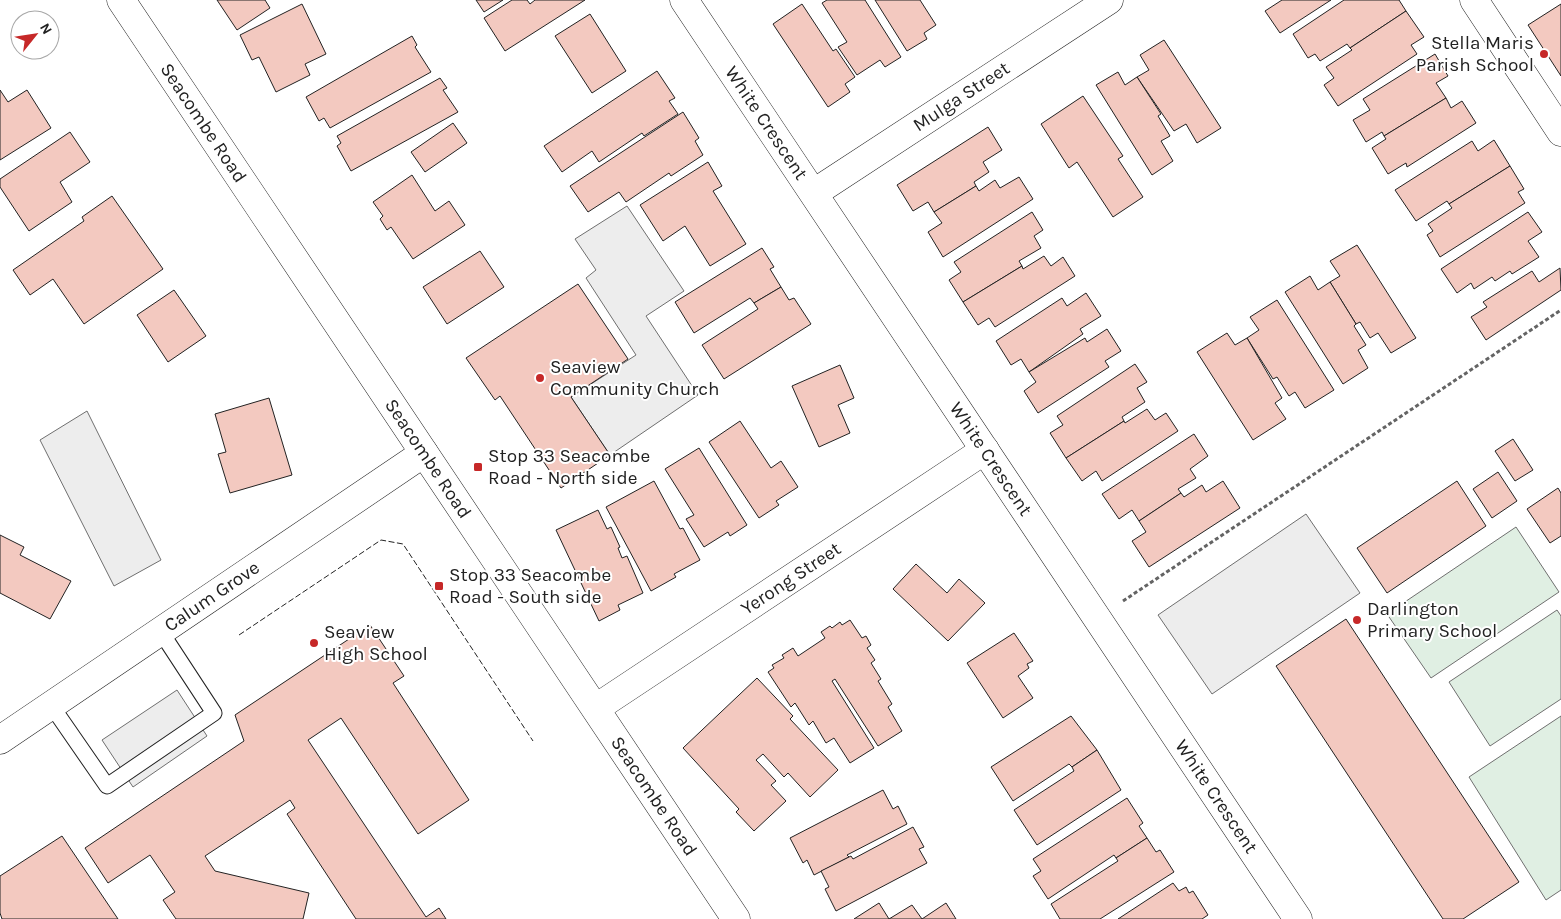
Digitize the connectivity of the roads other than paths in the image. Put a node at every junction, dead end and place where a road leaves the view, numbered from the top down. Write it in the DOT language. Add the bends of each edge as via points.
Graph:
graph roads {
  1 [pos="121,0"];
  2 [pos="684,0"];
  3 [pos="1109,0"];
  4 [pos="1474,0"];
  5 [pos="1561,132"];
  6 [pos="814,193"];
  7 [pos="985,450"];
  8 [pos="424,453"];
  9 [pos="161,632"];
  10 [pos="51,706"];
  11 [pos="596,708"];
  12 [pos="2,734"];
  13 [pos="736,919"];
  14 [pos="1298,919"];
  1 -- 8 [label="street, Seacombe Road"];
  2 -- 6 [label="street, White Crescent"];
  3 -- 6 [label="street, Mulga Street"];
  4 -- 5 [label="street"];
  6 -- 7 [label="street, White Crescent"];
  7 -- 11 [label="street, Yerong Street"];
  7 -- 14 [label="street, White Crescent"];
  8 -- 9 [label="street, Calum Grove"];
  8 -- 11 [label="street, Seacombe Road"];
  9 -- 10 [label="street, Calum Grove"];
  9 -- 10 [label="lane" via="214,713 107,786"];
  10 -- 12 [label="street, Calum Grove"];
  11 -- 13 [label="street, Seacombe Road"];
}
